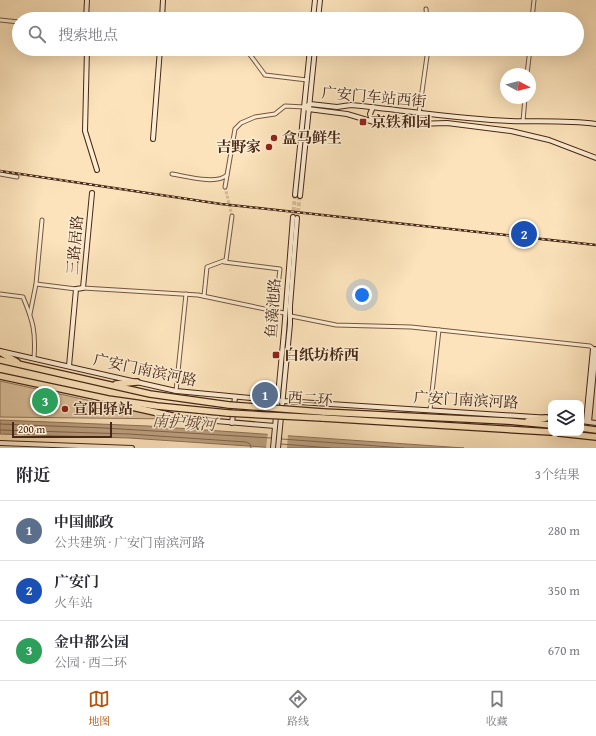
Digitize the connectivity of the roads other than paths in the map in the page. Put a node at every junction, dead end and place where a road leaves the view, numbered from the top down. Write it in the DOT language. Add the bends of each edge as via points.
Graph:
graph roads {
  1 [pos="87,0"];
  2 [pos="163,0"];
  3 [pos="315,0"];
  4 [pos="320,0"];
  5 [pos="534,0"];
  6 [pos="426,9"];
  7 [pos="86,12"];
  8 [pos="162,12"];
  9 [pos="314,12"];
  10 [pos="319,12"];
  11 [pos="426,12"];
  12 [pos="533,12"];
  13 [pos="0,20"];
  14 [pos="12,21"];
  15 [pos="87,56"];
  16 [pos="159,56"];
  17 [pos="251,56"];
  18 [pos="310,56"];
  19 [pos="314,56"];
  20 [pos="427,56"];
  21 [pos="529,56"];
  22 [pos="528,68"];
  23 [pos="308,80"];
  24 [pos="310,104"];
  25 [pos="524,104"];
  26 [pos="373,107"];
  27 [pos="307,108"];
  28 [pos="420,113"];
  29 [pos="448,116"];
  30 [pos="510,121"];
  31 [pos="523,121"];
  32 [pos="373,122"];
  33 [pos="448,123"];
  34 [pos="596,124"];
  35 [pos="511,131"];
  36 [pos="153,139"];
  37 [pos="596,158"];
  38 [pos="97,170"];
  39 [pos="0,174"];
  40 [pos="172,174"];
  41 [pos="228,174"];
  42 [pos="17,177"];
  43 [pos="225,187"];
  44 [pos="92,193"];
  45 [pos="297,196"];
  46 [pos="232,216"];
  47 [pos="42,220"];
  48 [pos="224,262"];
  49 [pos="36,284"];
  50 [pos="83,288"];
  51 [pos="76,290"];
  52 [pos="0,294"];
  53 [pos="186,294"];
  54 [pos="33,296"];
  55 [pos="204,296"];
  56 [pos="23,297"];
  57 [pos="275,311"];
  58 [pos="284,313"];
  59 [pos="30,314"];
  60 [pos="291,316"];
  61 [pos="439,330"];
  62 [pos="595,349"];
  63 [pos="0,351"];
  64 [pos="34,358"];
  65 [pos="0,360"];
  66 [pos="20,364"];
  67 [pos="69,366"];
  68 [pos="0,376"];
  69 [pos="137,382"];
  70 [pos="110,384"];
  71 [pos="176,391"];
  72 [pos="235,397"];
  73 [pos="108,399"];
  74 [pos="277,401"];
  75 [pos="283,401"];
  76 [pos="430,410"];
  77 [pos="322,415"];
  78 [pos="181,418"];
  79 [pos="548,418"];
  80 [pos="585,421"];
  81 [pos="520,422"];
  82 [pos="232,423"];
  83 [pos="596,423"];
  84 [pos="548,425"];
  85 [pos="584,428"];
  86 [pos="275,429"];
  87 [pos="596,430"];
  88 [pos="548,432"];
  89 [pos="584,436"];
  90 [pos="596,437"];
  91 [pos="0,444"];
  92 [pos="26,446"];
  93 [pos="99,447"];
  94 [pos="132,448"];
  95 [pos="273,448"];
  96 [pos="278,448"];
  1 -- 7 [label="street"];
  2 -- 8 [label="street"];
  3 -- 9 [label="street"];
  4 -- 10 [label="street"];
  5 -- 12 [label="street"];
  6 -- 11 [label="street"];
  13 -- 14 [label="street"];
  15 -- 38 [label="street" via="85,132"];
  16 -- 36 [label="street"];
  17 -- 23 [label="street" via="265,74"];
  18 -- 23 [label="street"];
  19 -- 24 [label="street"];
  20 -- 28 [label="street"];
  21 -- 22 [label="street"];
  23 -- 27 [label="street"];
  24 -- 26 [label="street, 广安门车站西街"];
  24 -- 27 [label="street, 广安门车站西街"];
  25 -- 31 [label="street"];
  26 -- 28 [label="street, 广安门车站西街"];
  26 -- 32 [label="street" via="370,118"];
  27 -- 32 [label="street, 广安门车站西街" via="347,114"];
  27 -- 41 [label="street" via="285,106 275,114 255,117 241,123 233,133"];
  27 -- 45 [label="street"];
  28 -- 29 [label="street, 广安门车站西街"];
  29 -- 30 [label="street, 广安门车站西街"];
  29 -- 33 [label="street"];
  30 -- 31 [label="street, 广安门车站西街"];
  30 -- 35 [label="street" via="507,126"];
  31 -- 34 [label="street, 广安门车站西街" via="563,120"];
  32 -- 33 [label="street, 广安门车站西街" via="394,126"];
  33 -- 35 [label="street, 广安门车站西街"];
  35 -- 37 [label="street, 广安门车站西街" via="555,142"];
  39 -- 42 [label="street"];
  40 -- 41 [label="street" via="211,179 223,178"];
  41 -- 43 [label="street"];
  44 -- 50 [label="street, 三路居路"];
  46 -- 48 [label="street"];
  47 -- 49 [label="street"];
  48 -- 55 [label="street" via="207,267"];
  48 -- 57 [label="street" via="280,269"];
  49 -- 51 [label="street"];
  49 -- 54 [label="street"];
  50 -- 51 [label="street, 三路居路"];
  50 -- 53 [label="street"];
  51 -- 67 [label="street, 三路居路"];
  52 -- 56 [label="street"];
  53 -- 55 [label="street"];
  53 -- 71 [label="street"];
  54 -- 56 [label="street"];
  54 -- 59 [label="street"];
  55 -- 57 [label="street"];
  56 -- 59 [label="street"];
  57 -- 58 [label="street"];
  58 -- 60 [label="street, 鱼藻池路" via="295,218"];
  58 -- 74 [label="street, 鱼藻池路"];
  59 -- 64 [label="street" via="34,335"];
  60 -- 61 [label="street" via="336,325"];
  60 -- 75 [label="street, 鱼藻池路"];
  61 -- 62 [label="street" via="590,346"];
  61 -- 76 [label="street"];
  62 -- 80 [label="street"];
  63 -- 64 [label="street, 广安门南滨河路"];
  63 -- 66 [label="highway"];
  64 -- 67 [label="street, 广安门南滨河路"];
  65 -- 66 [label="highway, 西二环"];
  66 -- 70 [label="highway, 西二环"];
  67 -- 69 [label="street, 广安门南滨河路"];
  68 -- 73 [label="highway, 西二环"];
  69 -- 70 [label="highway"];
  69 -- 71 [label="street, 广安门南滨河路"];
  70 -- 77 [label="highway, 西二环, bridge" via="169,398"];
  71 -- 72 [label="street, 广安门南滨河路"];
  72 -- 74 [label="street, 广安门南滨河路"];
  72 -- 82 [label="street"];
  73 -- 77 [label="highway, 西二环, bridge" via="228,413"];
  73 -- 78 [label="highway" via="145,411"];
  74 -- 75 [label="street, 广安门南滨河路"];
  74 -- 86 [label="street, 鱼藻池路"];
  75 -- 76 [label="street, 广安门南滨河路"];
  75 -- 96 [label="street, 鱼藻池路"];
  76 -- 79 [label="street, 广安门南滨河路"];
  77 -- 81 [label="highway, 西二环"];
  77 -- 88 [label="highway, 西二环"];
  78 -- 82 [label="street"];
  79 -- 81 [label="highway"];
  80 -- 83 [label="street"];
  81 -- 84 [label="highway, 西二环"];
  82 -- 86 [label="street"];
  85 -- 87 [label="highway"];
  86 -- 95 [label="street, 鱼藻池路"];
  89 -- 90 [label="highway"];
  91 -- 92 [label="street"];
  92 -- 93 [label="street"];
  93 -- 94 [label="street"];
}
